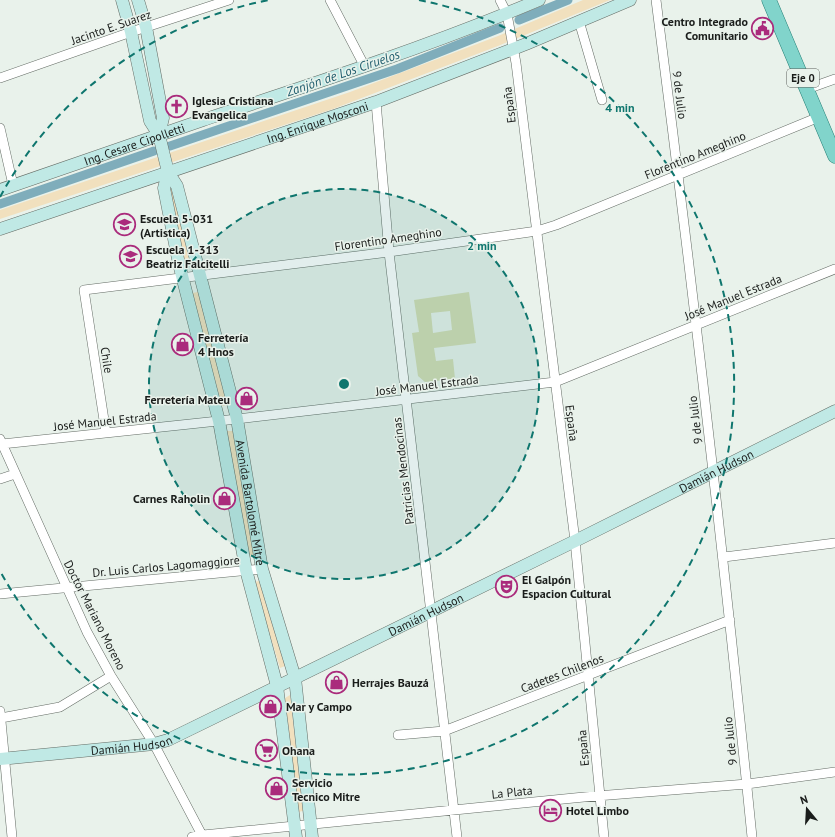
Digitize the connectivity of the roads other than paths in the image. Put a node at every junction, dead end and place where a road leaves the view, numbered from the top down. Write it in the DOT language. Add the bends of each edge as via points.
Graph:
graph roads {
  1 [pos="122,0"];
  2 [pos="138,0"];
  3 [pos="229,0"];
  4 [pos="330,0"];
  5 [pos="500,0"];
  6 [pos="539,0"];
  7 [pos="630,0"];
  8 [pos="656,0"];
  9 [pos="769,0"];
  10 [pos="507,14"];
  11 [pos="580,22"];
  12 [pos="146,28"];
  13 [pos="131,32"];
  14 [pos="514,49"];
  15 [pos="365,67"];
  16 [pos="0,78"];
  17 [pos="835,78"];
  18 [pos="807,89"];
  19 [pos="602,100"];
  20 [pos="376,102"];
  21 [pos="819,117"];
  22 [pos="0,128"];
  23 [pos="159,135"];
  24 [pos="835,156"];
  25 [pos="168,172"];
  26 [pos="679,175"];
  27 [pos="13,186"];
  28 [pos="0,190"];
  29 [pos="0,229"];
  30 [pos="537,231"];
  31 [pos="389,252"];
  32 [pos="835,269"];
  33 [pos="199,276"];
  34 [pos="183,277"];
  35 [pos="84,290"];
  36 [pos="696,325"];
  37 [pos="555,382"];
  38 [pos="407,400"];
  39 [pos="835,411"];
  40 [pos="237,419"];
  41 [pos="219,421"];
  42 [pos="106,433"];
  43 [pos="1,442"];
  44 [pos="714,472"];
  45 [pos="15,474"];
  46 [pos="0,479"];
  47 [pos="574,541"];
  48 [pos="835,543"];
  49 [pos="724,557"];
  50 [pos="262,569"];
  51 [pos="246,570"];
  52 [pos="66,587"];
  53 [pos="0,594"];
  54 [pos="432,610"];
  55 [pos="730,620"];
  56 [pos="588,675"];
  57 [pos="111,676"];
  58 [pos="295,678"];
  59 [pos="277,686"];
  60 [pos="0,711"];
  61 [pos="0,718"];
  62 [pos="444,730"];
  63 [pos="398,735"];
  64 [pos="154,744"];
  65 [pos="2,759"];
  66 [pos="835,772"];
  67 [pos="747,784"];
  68 [pos="599,796"];
  69 [pos="454,810"];
  70 [pos="311,824"];
  71 [pos="295,831"];
  72 [pos="203,836"];
  73 [pos="12,837"];
  74 [pos="192,837"];
  75 [pos="312,837"];
  76 [pos="457,837"];
  77 [pos="604,837"];
  78 [pos="752,837"];
  1 -- 13 [label="street, Avenida Bartolomé Mitre"];
  2 -- 12 [label="street, Avenida Bartolomé Mitre"];
  3 -- 12 [label="street, Jacinto E. Suarez"];
  4 -- 15 [label="street"];
  5 -- 10 [label="street, España"];
  6 -- 10 [label="street, Ing. Cesare Cipolletti"];
  7 -- 11 [label="street, Ing. Enrique Mosconi"];
  8 -- 26 [label="street, 9 de Julio"];
  9 -- 18 [label="main road, Eje 0"];
  10 -- 14 [label="street, España"];
  10 -- 15 [label="street, Ing. Cesare Cipolletti"];
  11 -- 14 [label="street, Ing. Enrique Mosconi"];
  11 -- 19 [label="street"];
  12 -- 13 [label="street, Jacinto E. Suarez"];
  12 -- 23 [label="street, Avenida Bartolomé Mitre" via="163,118"];
  13 -- 16 [label="street, Jacinto E. Suarez"];
  13 -- 23 [label="street, Avenida Bartolomé Mitre" via="150,121"];
  14 -- 20 [label="street, Ing. Enrique Mosconi"];
  14 -- 30 [label="street, España"];
  15 -- 23 [label="street, Ing. Cesare Cipolletti"];
  17 -- 18 [label="street"];
  18 -- 21 [label="main road, Eje 0"];
  20 -- 25 [label="street, Ing. Enrique Mosconi"];
  20 -- 31 [label="street, Patricias Mendocinas"];
  21 -- 24 [label="main road, Eje 0"];
  21 -- 26 [label="street, Florentino Ameghino"];
  22 -- 27 [label="street"];
  23 -- 25 [label="street, Avenida Bartolomé Mitre"];
  23 -- 27 [label="street, Ing. Cesare Cipolletti"];
  25 -- 29 [label="street, Ing. Enrique Mosconi"];
  25 -- 33 [label="street, Avenida Bartolomé Mitre" via="177,186"];
  25 -- 34 [label="street, Avenida Bartolomé Mitre" via="164,188"];
  26 -- 30 [label="street, Florentino Ameghino"];
  26 -- 36 [label="street, 9 de Julio"];
  27 -- 28 [label="street, Ing. Cesare Cipolletti"];
  30 -- 31 [label="street, Florentino Ameghino"];
  30 -- 37 [label="street, España"];
  31 -- 33 [label="street, Florentino Ameghino"];
  31 -- 38 [label="street, Patricias Mendocinas"];
  32 -- 36 [label="street, José Manuel Estrada"];
  33 -- 34 [label="street, Florentino Ameghino"];
  33 -- 40 [label="street, Avenida Bartolomé Mitre"];
  34 -- 35 [label="street, Florentino Ameghino"];
  34 -- 41 [label="street, Avenida Bartolomé Mitre"];
  35 -- 42 [label="street, Chile"];
  36 -- 37 [label="street, José Manuel Estrada"];
  36 -- 44 [label="street, 9 de Julio"];
  37 -- 38 [label="street, José Manuel Estrada"];
  37 -- 47 [label="street, España"];
  38 -- 40 [label="street, José Manuel Estrada"];
  38 -- 54 [label="street, Patricias Mendocinas"];
  39 -- 44 [label="street, Damián Hudson"];
  40 -- 41 [label="street, José Manuel Estrada"];
  40 -- 50 [label="street, Avenida Bartolomé Mitre"];
  41 -- 42 [label="street, José Manuel Estrada"];
  41 -- 51 [label="street, Avenida Bartolomé Mitre"];
  42 -- 43 [label="street, José Manuel Estrada"];
  43 -- 45 [label="street, Doctor Mariano Moreno"];
  44 -- 47 [label="street, Damián Hudson"];
  44 -- 49 [label="street, 9 de Julio"];
  45 -- 46 [label="street"];
  45 -- 52 [label="street, Doctor Mariano Moreno"];
  47 -- 54 [label="street, Damián Hudson"];
  47 -- 56 [label="street, España"];
  48 -- 49 [label="street"];
  49 -- 55 [label="street, 9 de Julio"];
  50 -- 51 [label="street, Dr. Luis Carlos Lagomaggiore"];
  50 -- 58 [label="street, Avenida Bartolomé Mitre"];
  51 -- 52 [label="street, Dr. Luis Carlos Lagomaggiore"];
  51 -- 59 [label="street, Avenida Bartolomé Mitre"];
  52 -- 53 [label="street, Dr. Luis Carlos Lagomaggiore"];
  52 -- 57 [label="street, Doctor Mariano Moreno"];
  54 -- 58 [label="street, Damián Hudson"];
  54 -- 62 [label="street, Patricias Mendocinas"];
  55 -- 56 [label="street, Cadetes Chilenos"];
  55 -- 67 [label="street, 9 de Julio"];
  56 -- 62 [label="street, Cadetes Chilenos"];
  56 -- 68 [label="street, España"];
  57 -- 61 [label="street" via="60,708"];
  57 -- 64 [label="street, Doctor Mariano Moreno"];
  58 -- 59 [label="street, Damián Hudson"];
  58 -- 70 [label="street, Avenida Bartolomé Mitre"];
  59 -- 64 [label="street, Damián Hudson" via="168,740"];
  59 -- 71 [label="street, Avenida Bartolomé Mitre"];
  60 -- 61 [label="street"];
  61 -- 65 [label="street"];
  62 -- 63 [label="street, Cadetes Chilenos"];
  62 -- 69 [label="street, Patricias Mendocinas"];
  64 -- 65 [label="street, Damián Hudson"];
  64 -- 72 [label="street, Doctor Mariano Moreno"];
  65 -- 73 [label="street"];
  66 -- 67 [label="street, La Plata"];
  67 -- 68 [label="street, La Plata"];
  67 -- 78 [label="street, 9 de Julio"];
  68 -- 69 [label="street, La Plata"];
  68 -- 77 [label="street, España"];
  69 -- 70 [label="street, La Plata"];
  69 -- 76 [label="street, Patricias Mendocinas"];
  70 -- 71 [label="street, La Plata"];
  70 -- 75 [label="street, Avenida Bartolomé Mitre"];
  71 -- 72 [label="street, La Plata"];
  72 -- 74 [label="street, La Plata"];
}
